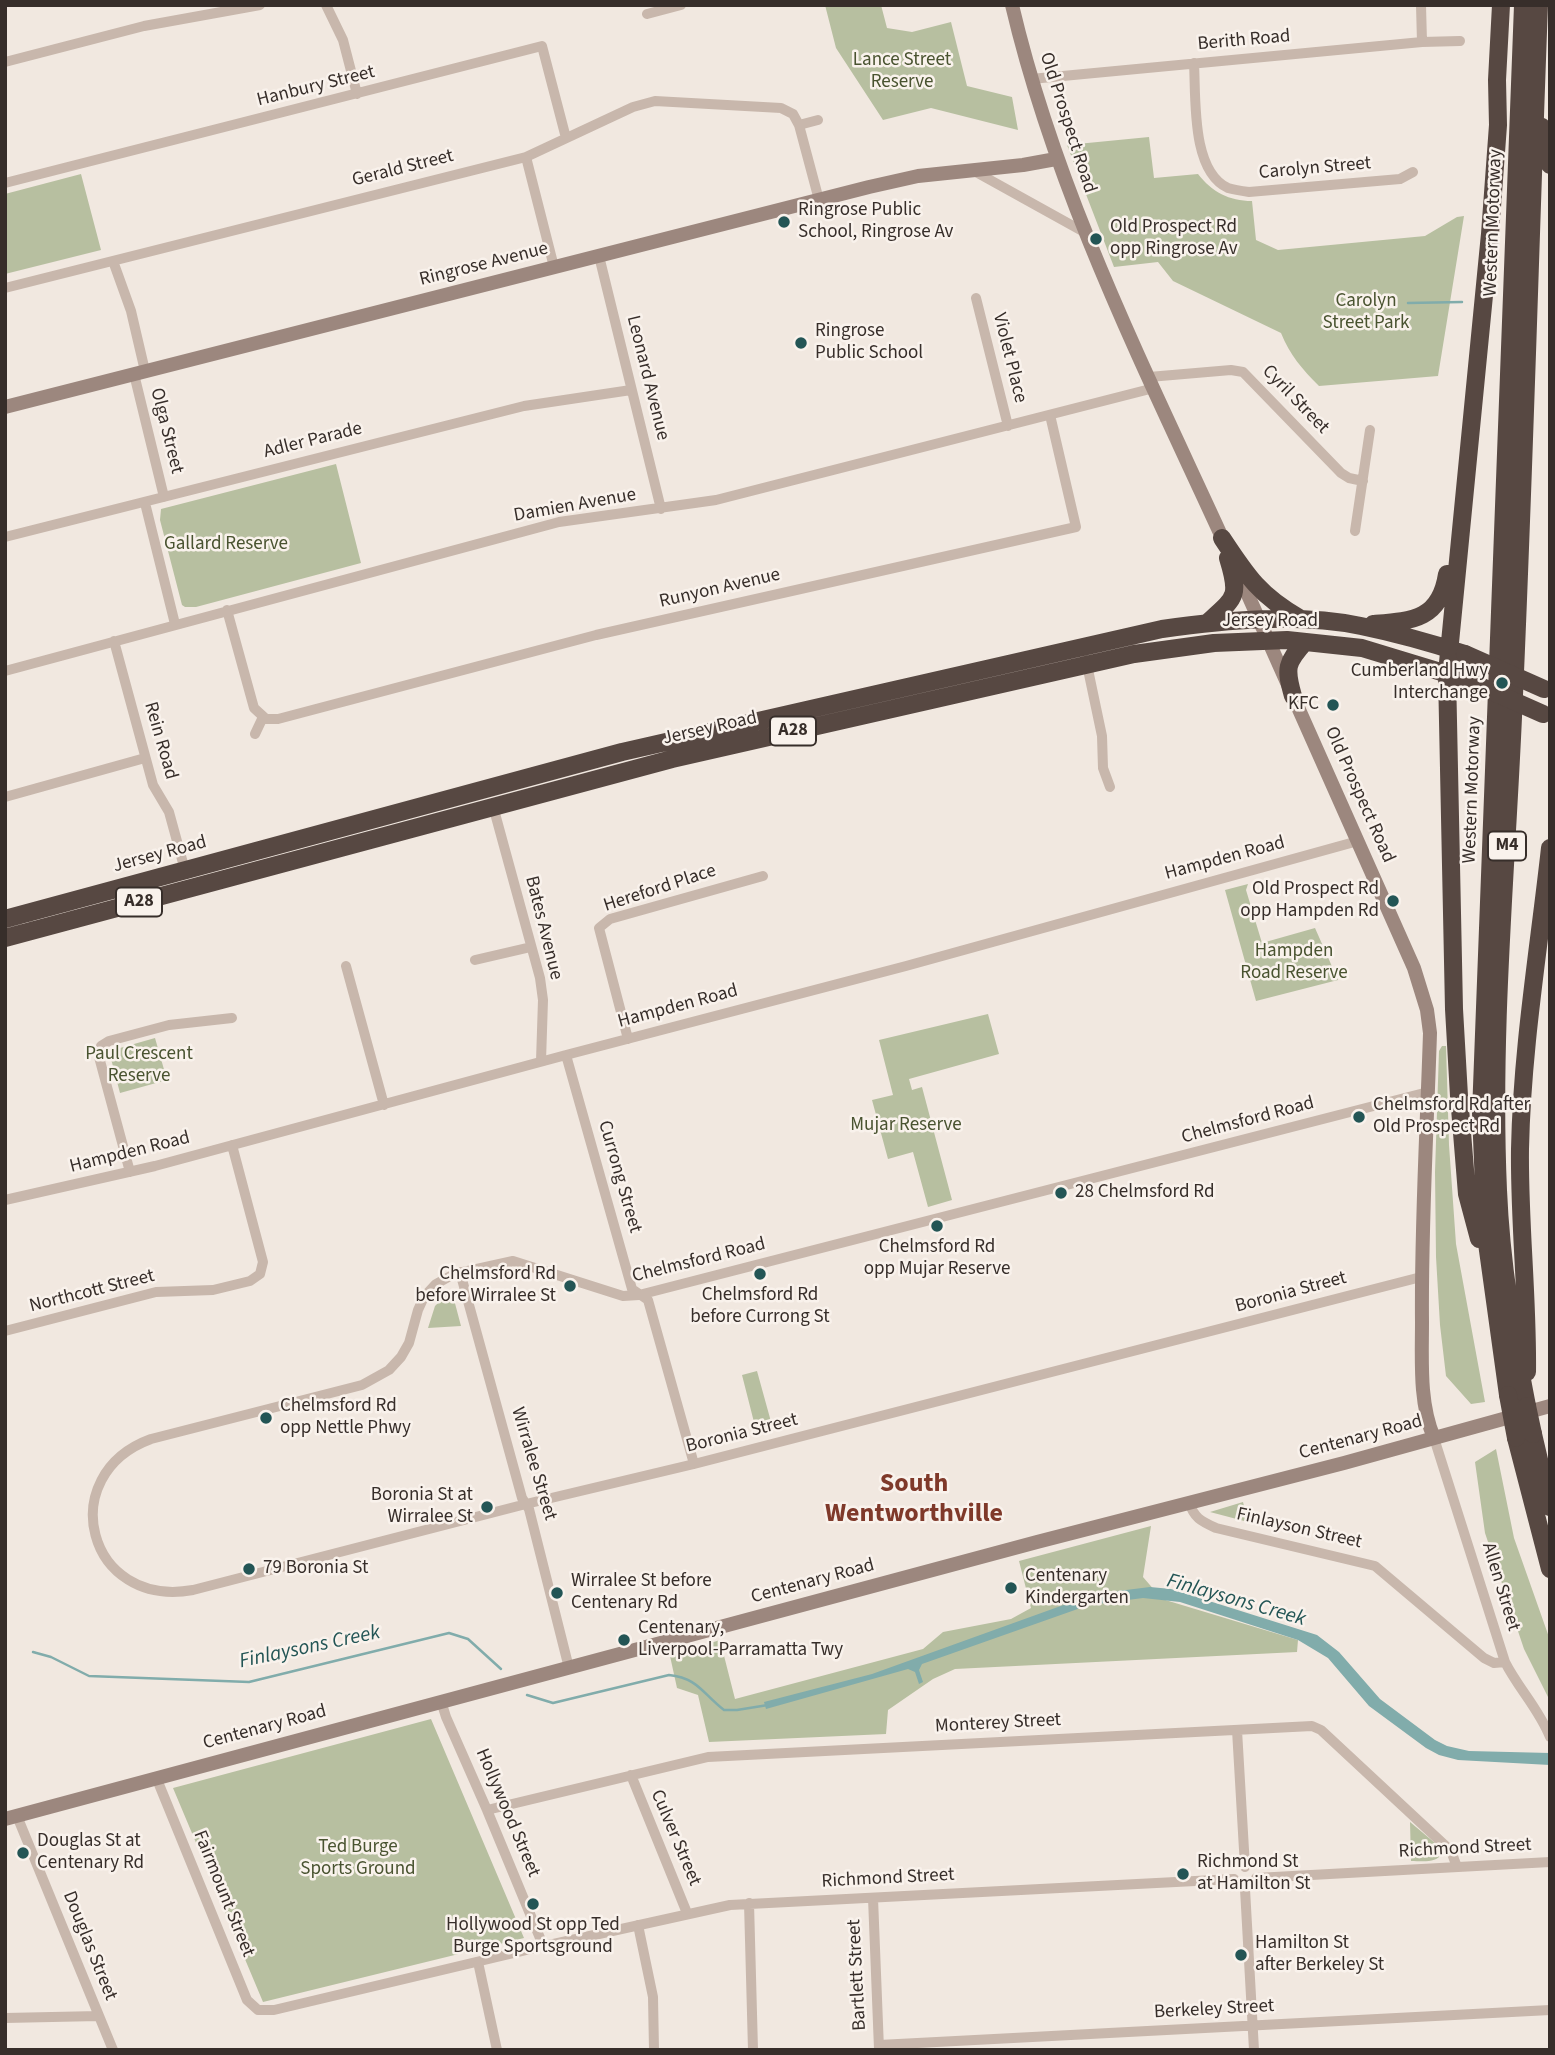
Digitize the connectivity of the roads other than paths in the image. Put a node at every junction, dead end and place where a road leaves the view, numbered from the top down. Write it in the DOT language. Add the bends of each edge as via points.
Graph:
graph roads {
  1 [pos="260,5"];
  2 [pos="326,5"];
  3 [pos="681,5"];
  4 [pos="1012,5"];
  5 [pos="1421,5"];
  6 [pos="1502,5"];
  7 [pos="1524,5"];
  8 [pos="1539,5"];
  9 [pos="222,9"];
  10 [pos="647,14"];
  11 [pos="1461,41"];
  12 [pos="1422,42"];
  13 [pos="5,62"];
  14 [pos="1194,63"];
  15 [pos="1031,79"];
  16 [pos="1497,80"];
  17 [pos="357,94"];
  18 [pos="1536,100"];
  19 [pos="818,120"];
  20 [pos="799,125"];
  21 [pos="566,138"];
  22 [pos="526,157"];
  23 [pos="1056,159"];
  24 [pos="1550,165"];
  25 [pos="973,170"];
  26 [pos="1413,172"];
  27 [pos="5,183"];
  28 [pos="819,200"];
  29 [pos="1084,232"];
  30 [pos="598,256"];
  31 [pos="113,261"];
  32 [pos="554,267"];
  33 [pos="5,288"];
  34 [pos="976,298"];
  35 [pos="140,372"];
  36 [pos="1152,383"];
  37 [pos="631,390"];
  38 [pos="5,407"];
  39 [pos="1050,415"];
  40 [pos="1008,426"];
  41 [pos="1370,430"];
  42 [pos="1363,481"];
  43 [pos="164,497"];
  44 [pos="145,503"];
  45 [pos="661,509"];
  46 [pos="1355,531"];
  47 [pos="5,537"];
  48 [pos="1222,538"];
  49 [pos="227,610"];
  50 [pos="1304,620"];
  51 [pos="1259,621"];
  52 [pos="1207,623"];
  53 [pos="175,624"];
  54 [pos="1359,625"];
  55 [pos="1268,640"];
  56 [pos="114,641"];
  57 [pos="1305,642"];
  58 [pos="1083,646"];
  59 [pos="1456,651"];
  60 [pos="1087,664"];
  61 [pos="5,671"];
  62 [pos="1455,676"];
  63 [pos="1547,690"];
  64 [pos="1293,696"];
  65 [pos="1546,715"];
  66 [pos="263,717"];
  67 [pos="255,734"];
  68 [pos="145,758"];
  69 [pos="1110,786"];
  70 [pos="5,797"];
  71 [pos="493,806"];
  72 [pos="1358,841"];
  73 [pos="1550,851"];
  74 [pos="185,870"];
  75 [pos="763,876"];
  76 [pos="190,888"];
  77 [pos="5,919"];
  78 [pos="5,938"];
  79 [pos="531,947"];
  80 [pos="475,960"];
  81 [pos="346,966"];
  82 [pos="232,1018"];
  83 [pos="628,1039"];
  84 [pos="89,1041"];
  85 [pos="100,1048"];
  86 [pos="566,1055"];
  87 [pos="541,1061"];
  88 [pos="1428,1092"];
  89 [pos="384,1105"];
  90 [pos="232,1145"];
  91 [pos="130,1172"];
  92 [pos="5,1200"];
  93 [pos="460,1272"];
  94 [pos="1421,1277"];
  95 [pos="1490,1280"];
  96 [pos="639,1295"];
  97 [pos="5,1331"];
  98 [pos="1522,1396"];
  99 [pos="1550,1406"];
  100 [pos="1524,1436"];
  101 [pos="1434,1438"];
  102 [pos="694,1464"];
  103 [pos="1189,1502"];
  104 [pos="526,1504"];
  105 [pos="1550,1507"];
  106 [pos="95,1533"];
  107 [pos="1550,1569"];
  108 [pos="1505,1662"];
  109 [pos="569,1668"];
  110 [pos="441,1702"];
  111 [pos="1237,1730"];
  112 [pos="1550,1737"];
  113 [pos="631,1775"];
  114 [pos="156,1777"];
  115 [pos="488,1810"];
  116 [pos="11,1817"];
  117 [pos="1550,1861"];
  118 [pos="1245,1867"];
  119 [pos="1457,1867"];
  120 [pos="1256,1878"];
  121 [pos="1234,1879"];
  122 [pos="1245,1889"];
  123 [pos="873,1898"];
  124 [pos="749,1903"];
  125 [pos="687,1913"];
  126 [pos="638,1925"];
  127 [pos="541,1943"];
  128 [pos="478,1962"];
  129 [pos="268,2010"];
  130 [pos="1550,2010"];
  131 [pos="99,2016"];
  132 [pos="5,2018"];
  133 [pos="1253,2025"];
  134 [pos="879,2047"];
  135 [pos="113,2050"];
  136 [pos="497,2050"];
  137 [pos="654,2050"];
  138 [pos="753,2050"];
  139 [pos="1254,2050"];
  1 -- 9 [label="street"];
  2 -- 17 [label="street" via="343,40"];
  3 -- 10 [label="street"];
  4 -- 15 [label="main road, Old Prospect Road"];
  5 -- 12 [label="street"];
  6 -- 16 [label="highway"];
  7 -- 95 [label="highway, Western Motorway / M4" via="1482,1071"];
  8 -- 18 [label="highway, Western Motorway / M4"];
  9 -- 13 [label="street"];
  11 -- 12 [label="street, Berith Road"];
  12 -- 14 [label="street, Berith Road"];
  14 -- 15 [label="street, Berith Road"];
  14 -- 26 [label="street, Carolyn Street" via="1204,162 1226,187 1249,192 1400,179"];
  15 -- 23 [label="main road, Old Prospect Road"];
  16 -- 54 [label="highway" via="1446,582 1438,601 1423,616"];
  16 -- 59 [label="highway" via="1489,247"];
  17 -- 21 [label="street, Hanbury Street" via="542,46"];
  17 -- 27 [label="street, Hanbury Street"];
  18 -- 24 [label="highway"];
  18 -- 98 [label="highway, Western Motorway / M4" via="1496,1081 1502,1244"];
  19 -- 20 [label="street"];
  20 -- 21 [label="street, Gerald Street" via="793,114 781,108 655,102 633,107"];
  20 -- 28 [label="street"];
  21 -- 22 [label="street, Gerald Street"];
  22 -- 31 [label="street, Gerald Street"];
  22 -- 32 [label="street"];
  23 -- 25 [label="main road, Ringrose Avenue"];
  23 -- 29 [label="main road, Old Prospect Road"];
  25 -- 28 [label="main road, Ringrose Avenue" via="918,176"];
  25 -- 29 [label="street"];
  28 -- 30 [label="main road, Ringrose Avenue"];
  29 -- 36 [label="main road, Old Prospect Road"];
  30 -- 32 [label="main road, Ringrose Avenue"];
  30 -- 37 [label="street, Leonard Avenue"];
  31 -- 33 [label="street, Gerald Street"];
  31 -- 35 [label="street, Olga Street" via="131,311"];
  32 -- 35 [label="main road, Ringrose Avenue"];
  34 -- 40 [label="street, Violet Place"];
  35 -- 38 [label="main road, Ringrose Avenue"];
  35 -- 43 [label="street, Olga Street"];
  36 -- 39 [label="street, Damien Avenue"];
  36 -- 42 [label="street, Cyril Street" via="1243,372 1341,473"];
  36 -- 48 [label="main road, Old Prospect Road"];
  37 -- 43 [label="street, Adler Parade" via="524,407"];
  37 -- 45 [label="street, Leonard Avenue"];
  39 -- 40 [label="street, Damien Avenue"];
  39 -- 66 [label="street, Runyon Avenue" via="1076,527 596,635 278,719"];
  40 -- 45 [label="street, Damien Avenue" via="716,500"];
  41 -- 42 [label="street"];
  42 -- 46 [label="street"];
  43 -- 44 [label="street, Adler Parade"];
  44 -- 47 [label="street, Adler Parade"];
  44 -- 53 [label="street"];
  45 -- 49 [label="street, Damien Avenue" via="559,522"];
  48 -- 50 [label="highway" via="1262,593"];
  48 -- 51 [label="main road, Old Prospect Road"];
  48 -- 52 [label="highway" via="1235,581 1234,595"];
  49 -- 53 [label="street, Damien Avenue"];
  49 -- 66 [label="street" via="251,703"];
  50 -- 51 [label="highway, Jersey Road / A28"];
  50 -- 54 [label="highway, Jersey Road / A28"];
  51 -- 52 [label="highway, Jersey Road / A28"];
  51 -- 55 [label="main road, Old Prospect Road"];
  52 -- 58 [label="highway, Jersey Road / A28"];
  53 -- 56 [label="street, Damien Avenue"];
  54 -- 59 [label="highway, Jersey Road / A28"];
  55 -- 57 [label="highway, Jersey Road / A28"];
  55 -- 60 [label="highway, Jersey Road / A28" via="1185,645"];
  55 -- 64 [label="main road, Old Prospect Road"];
  56 -- 61 [label="street, Damien Avenue"];
  56 -- 68 [label="street, Rein Road"];
  57 -- 62 [label="highway, Jersey Road / A28" via="1362,648"];
  57 -- 64 [label="highway" via="1289,664"];
  58 -- 60 [label="street"];
  58 -- 74 [label="highway, Jersey Road / A28" via="634,749"];
  59 -- 62 [label="highway"];
  59 -- 63 [label="highway, Jersey Road / A28, bridge"];
  60 -- 69 [label="street" via="1101,728 1103,768"];
  60 -- 71 [label="highway, Jersey Road / A28" via="672,759"];
  62 -- 65 [label="highway, Jersey Road / A28, bridge"];
  62 -- 95 [label="highway" via="1454,1009 1466,1194"];
  64 -- 72 [label="main road, Old Prospect Road"];
  66 -- 67 [label="street"];
  68 -- 70 [label="street"];
  68 -- 74 [label="street, Rein Road" via="155,791 169,812"];
  71 -- 76 [label="highway, Jersey Road / A28"];
  71 -- 79 [label="street, Bates Avenue"];
  72 -- 83 [label="street, Hampden Road"];
  72 -- 88 [label="main road, Old Prospect Road" via="1425,1000 1430,1022"];
  73 -- 98 [label="highway" via="1522,1096 1520,1191 1528,1328"];
  74 -- 76 [label="street, Rein Road"];
  74 -- 77 [label="highway, Jersey Road / A28"];
  75 -- 83 [label="street, Hereford Place" via="610,919 599,928"];
  76 -- 78 [label="highway, Jersey Road / A28"];
  79 -- 80 [label="street"];
  79 -- 87 [label="street, Bates Avenue" via="543,1000"];
  81 -- 89 [label="street"];
  82 -- 85 [label="street" via="169,1025 109,1041"];
  83 -- 86 [label="street, Hampden Road"];
  84 -- 85 [label="street"];
  85 -- 91 [label="street"];
  86 -- 87 [label="street, Hampden Road"];
  86 -- 96 [label="street, Currong Street" via="632,1289"];
  87 -- 89 [label="street, Hampden Road"];
  88 -- 94 [label="main road, Old Prospect Road"];
  88 -- 96 [label="street, Chelmsford Road"];
  89 -- 90 [label="street, Hampden Road"];
  90 -- 91 [label="street, Hampden Road"];
  90 -- 97 [label="street, Northcott Street" via="263,1262 257,1278 220,1289 156,1292"];
  91 -- 92 [label="street, Hampden Road"];
  93 -- 96 [label="street, Chelmsford Road" via="513,1261 623,1296"];
  93 -- 104 [label="street, Wirralee Street"];
  93 -- 106 [label="street, Chelmsford Road" via="430,1289 405,1350 374,1380 151,1440 124,1453 99,1485"];
  94 -- 101 [label="main road, Old Prospect Road" via="1424,1389"];
  94 -- 102 [label="street, Boronia Street"];
  95 -- 98 [label="highway, Western Motorway / M4"];
  96 -- 102 [label="street, Currong Street" via="648,1300"];
  98 -- 100 [label="highway, Western Motorway / M4, bridge"];
  99 -- 101 [label="main road, Centenary Road"];
  100 -- 105 [label="highway, Western Motorway / M4"];
  100 -- 107 [label="highway, Western Motorway / M4"];
  101 -- 103 [label="main road, Centenary Road"];
  101 -- 108 [label="street, Allen Street"];
  102 -- 104 [label="street, Boronia Street"];
  103 -- 108 [label="street, Finlayson Street" via="1199,1521 1216,1528 1375,1566 1484,1658"];
  103 -- 109 [label="main road, Centenary Road"];
  104 -- 106 [label="street, Boronia Street" via="178,1593 148,1590 126,1579 104,1556"];
  104 -- 109 [label="street, Wirralee Street"];
  108 -- 112 [label="street, Allen Street"];
  109 -- 110 [label="main road, Centenary Road"];
  110 -- 114 [label="main road, Centenary Road"];
  110 -- 115 [label="street, Hollywood Street"];
  111 -- 113 [label="street, Monterey Street" via="716,1756"];
  111 -- 118 [label="street"];
  111 -- 119 [label="street, Monterey Street" via="1319,1728 1451,1851"];
  113 -- 115 [label="street, Monterey Street"];
  113 -- 125 [label="street, Culver Street"];
  114 -- 116 [label="main road, Centenary Road"];
  114 -- 129 [label="street, Fairmount Street" via="247,2000 258,2010"];
  115 -- 127 [label="street, Hollywood Street"];
  116 -- 131 [label="street, Douglas Street"];
  117 -- 119 [label="street, Richmond Street"];
  118 -- 120 [label="street" via="1254,1871"];
  118 -- 121 [label="street"];
  119 -- 120 [label="street, Richmond Street"];
  120 -- 122 [label="street" via="1252,1887"];
  121 -- 122 [label="street"];
  121 -- 123 [label="street, Richmond Street"];
  122 -- 133 [label="street"];
  123 -- 124 [label="street, Richmond Street"];
  123 -- 134 [label="street, Bartlett Street"];
  124 -- 125 [label="street, Richmond Street"];
  124 -- 138 [label="street"];
  125 -- 126 [label="street, Richmond Street"];
  126 -- 127 [label="street, Richmond Street"];
  126 -- 137 [label="street" via="653,1997"];
  127 -- 128 [label="street, Richmond Street"];
  128 -- 129 [label="street, Richmond Street"];
  128 -- 136 [label="street"];
  130 -- 133 [label="street, Berkeley Street"];
  131 -- 132 [label="street"];
  131 -- 135 [label="street, Douglas Street"];
  133 -- 134 [label="street, Berkeley Street"];
  133 -- 139 [label="street"];
}
